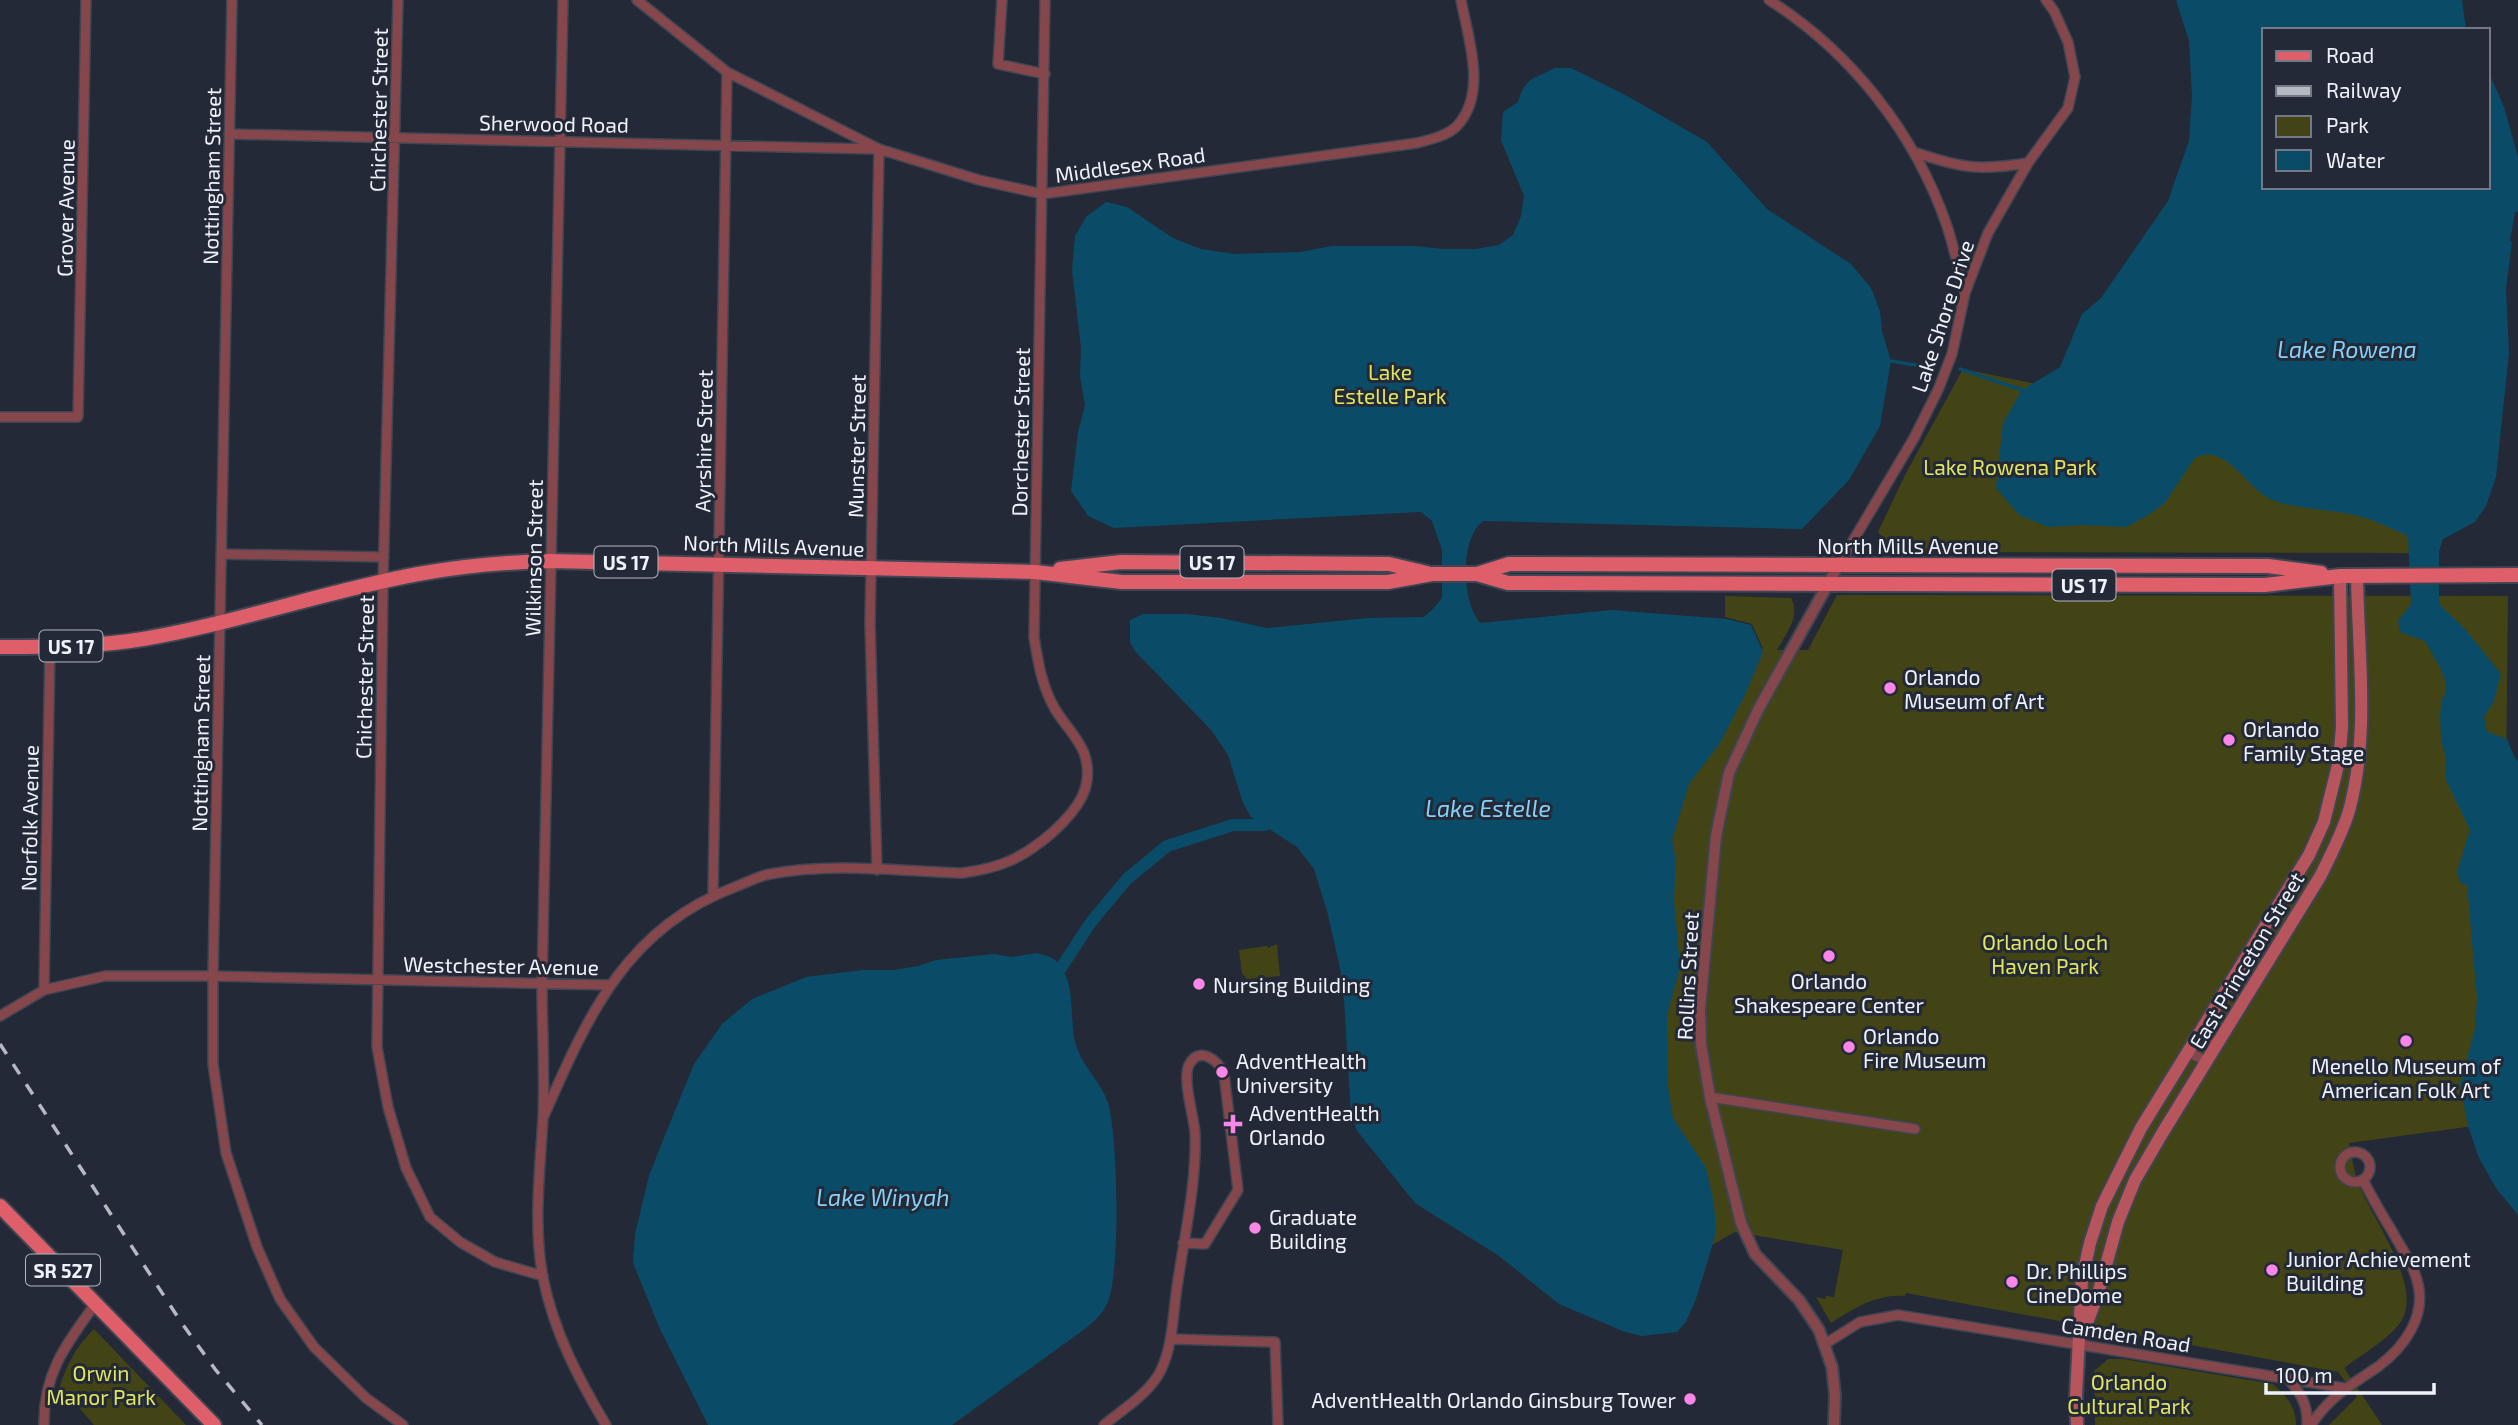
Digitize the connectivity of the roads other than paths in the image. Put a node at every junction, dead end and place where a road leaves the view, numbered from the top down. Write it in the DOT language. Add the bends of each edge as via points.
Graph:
graph roads {
  1 [pos="86,0"];
  2 [pos="232,0"];
  3 [pos="398,0"];
  4 [pos="564,0"];
  5 [pos="637,0"];
  6 [pos="1002,0"];
  7 [pos="1045,0"];
  8 [pos="1461,0"];
  9 [pos="1769,0"];
  10 [pos="2046,0"];
  11 [pos="727,72"];
  12 [pos="1045,74"];
  13 [pos="229,134"];
  14 [pos="395,138"];
  15 [pos="561,141"];
  16 [pos="726,144"];
  17 [pos="879,149"];
  18 [pos="1914,152"];
  19 [pos="2028,163"];
  20 [pos="1042,194"];
  21 [pos="1965,293"];
  22 [pos="0,417"];
  23 [pos="221,554"];
  24 [pos="384,557"];
  25 [pos="550,561"];
  26 [pos="719,565"];
  27 [pos="1838,566"];
  28 [pos="871,569"];
  29 [pos="1035,572"];
  30 [pos="1432,574"];
  31 [pos="1477,574"];
  32 [pos="2518,575"];
  33 [pos="2340,576"];
  34 [pos="2357,576"];
  35 [pos="383,582"];
  36 [pos="1827,585"];
  37 [pos="220,623"];
  38 [pos="50,646"];
  39 [pos="0,647"];
  40 [pos="1046,838"];
  41 [pos="877,870"];
  42 [pos="713,895"];
  43 [pos="213,976"];
  44 [pos="377,980"];
  45 [pos="542,984"];
  46 [pos="609,985"];
  47 [pos="44,990"];
  48 [pos="1,1013"];
  49 [pos="2200,1034"];
  50 [pos="2217,1044"];
  51 [pos="2188,1052"];
  52 [pos="2206,1061"];
  53 [pos="1710,1097"];
  54 [pos="543,1118"];
  55 [pos="1916,1129"];
  56 [pos="2363,1180"];
  57 [pos="0,1206"];
  58 [pos="1183,1243"];
  59 [pos="543,1276"];
  60 [pos="96,1303"];
  61 [pos="1170,1339"];
  62 [pos="2079,1343"];
  63 [pos="1825,1344"];
  64 [pos="2288,1379"];
  65 [pos="2344,1388"];
  66 [pos="1109,1423"];
  67 [pos="44,1425"];
  68 [pos="214,1425"];
  69 [pos="403,1425"];
  70 [pos="606,1425"];
  71 [pos="1278,1425"];
  72 [pos="1834,1425"];
  73 [pos="2077,1425"];
  74 [pos="2309,1425"];
  1 -- 22 [label="street, Grover Avenue" via="78,417"];
  2 -- 13 [label="street, Nottingham Street"];
  3 -- 14 [label="street, Chichester Street"];
  4 -- 15 [label="street, Wilkinson Street"];
  5 -- 11 [label="street, Middlesex Road"];
  6 -- 12 [label="street" via="998,64"];
  7 -- 12 [label="street, Dorchester Street"];
  8 -- 20 [label="street, Middlesex Road" via="1473,88 1469,107 1457,126 1438,138"];
  9 -- 18 [label="street" via="1832,48 1885,107"];
  10 -- 19 [label="street, Lake Shore Drive" via="2068,42 2075,77 2068,108"];
  11 -- 16 [label="street, Ayrshire Street"];
  11 -- 17 [label="street, Middlesex Road"];
  12 -- 20 [label="street, Dorchester Street"];
  13 -- 14 [label="street, Sherwood Road"];
  13 -- 23 [label="street, Nottingham Street"];
  14 -- 15 [label="street, Sherwood Road"];
  14 -- 24 [label="street, Chichester Street"];
  15 -- 16 [label="street, Sherwood Road"];
  15 -- 25 [label="street, Wilkinson Street"];
  16 -- 17 [label="street, Sherwood Road"];
  16 -- 26 [label="street, Ayrshire Street"];
  17 -- 20 [label="street, Middlesex Road"];
  17 -- 28 [label="street, Munster Street"];
  18 -- 19 [label="street" via="1969,168"];
  18 -- 21 [label="street" via="1946,225"];
  19 -- 21 [label="street, Lake Shore Drive" via="1988,233"];
  20 -- 29 [label="street, Dorchester Street"];
  21 -- 27 [label="street, Lake Shore Drive" via="1952,354 1938,390"];
  23 -- 24 [label="street"];
  23 -- 37 [label="street, Nottingham Street"];
  24 -- 35 [label="street, Chichester Street"];
  25 -- 26 [label="main road, North Mills Avenue / US 17"];
  25 -- 35 [label="main road, North Mills Avenue / US 17" via="469,566"];
  25 -- 45 [label="street, Wilkinson Street"];
  26 -- 28 [label="main road, North Mills Avenue / US 17"];
  26 -- 42 [label="street, Ayrshire Street"];
  27 -- 31 [label="main road, North Mills Avenue / US 17" via="1509,564"];
  27 -- 33 [label="main road, North Mills Avenue / US 17" via="2268,566"];
  27 -- 36 [label="street, Rollins Street"];
  28 -- 29 [label="main road, North Mills Avenue / US 17"];
  28 -- 41 [label="street, Munster Street"];
  29 -- 30 [label="main road, North Mills Avenue / US 17" via="1122,582 1388,582"];
  29 -- 30 [label="main road, North Mills Avenue / US 17" via="1134,562 1389,564"];
  29 -- 40 [label="street, Dorchester Street" via="1034,637 1040,672 1054,707 1084,752 1088,772 1085,790 1072,814"];
  30 -- 31 [label="main road, North Mills Avenue / US 17"];
  31 -- 36 [label="main road, North Mills Avenue / US 17" via="1508,583"];
  32 -- 34 [label="main road, North Mills Avenue / US 17"];
  33 -- 34 [label="main road, North Mills Avenue / US 17"];
  33 -- 36 [label="main road, North Mills Avenue / US 17" via="2265,585"];
  33 -- 49 [label="main road, East Princeton Street" via="2342,727 2330,803 2309,855"];
  34 -- 50 [label="main road, East Princeton Street" via="2361,724 2348,812 2321,875"];
  35 -- 37 [label="main road, North Mills Avenue / US 17"];
  35 -- 44 [label="street, Chichester Street"];
  36 -- 53 [label="street, Rollins Street" via="1758,710 1729,773 1721,807 1700,1010"];
  37 -- 38 [label="main road, North Mills Avenue / US 17" via="117,643"];
  37 -- 43 [label="street, Nottingham Street"];
  38 -- 39 [label="main road, US 17"];
  38 -- 47 [label="street, Norfolk Avenue"];
  40 -- 41 [label="street, Westchester Avenue" via="1018,859 983,870"];
  41 -- 42 [label="street, Westchester Avenue" via="768,874"];
  42 -- 46 [label="street, Westchester Avenue" via="683,911 645,944"];
  43 -- 44 [label="street, Westchester Avenue"];
  43 -- 47 [label="street, Westchester Avenue" via="105,976"];
  43 -- 69 [label="street, Nottingham Street" via="213,1064 226,1153 257,1247 280,1299 314,1347 366,1398"];
  44 -- 45 [label="street, Westchester Avenue"];
  44 -- 59 [label="street, Chichester Street" via="377,1047 388,1107 406,1167 430,1217 495,1262"];
  45 -- 46 [label="street, Westchester Avenue"];
  45 -- 54 [label="street, Wilkinson Street"];
  46 -- 54 [label="street, Wilkinson Street"];
  47 -- 48 [label="street, Westchester Avenue"];
  49 -- 50 [label="street"];
  49 -- 51 [label="main road, East Princeton Street"];
  50 -- 52 [label="main road, East Princeton Street"];
  51 -- 52 [label="street"];
  51 -- 62 [label="main road, East Princeton Street" via="2141,1128 2102,1206 2082,1279"];
  52 -- 62 [label="main road, East Princeton Street" via="2135,1180"];
  53 -- 55 [label="street"];
  53 -- 63 [label="street, Rollins Street" via="1748,1239 1762,1263 1813,1319"];
  54 -- 59 [label="street, Wilkinson Street" via="538,1195"];
  56 -- 65 [label="street" via="2411,1264 2419,1301 2406,1340 2381,1364"];
  57 -- 60 [label="main road, SR 527"];
  58 -- 58 [label="street" via="1205,1244 1238,1190 1224,1074 1220,1064 1205,1055 1189,1063 1186,1075 1195,1135"];
  58 -- 61 [label="street"];
  59 -- 70 [label="street, Wilkinson Street" via="561,1340"];
  60 -- 67 [label="street" via="62,1350 51,1374"];
  60 -- 68 [label="main road, SR 527"];
  61 -- 66 [label="street" via="1161,1369 1149,1387"];
  61 -- 71 [label="street" via="1275,1342"];
  62 -- 63 [label="street, Camden Road" via="1898,1315 1860,1322"];
  62 -- 64 [label="street, Camden Road"];
  62 -- 73 [label="main road, East Princeton Street"];
  63 -- 72 [label="street, Rollins Street" via="1832,1367"];
  64 -- 65 [label="street, Camden Road"];
  64 -- 74 [label="street" via="2305,1402"];
  65 -- 74 [label="street"];
}
